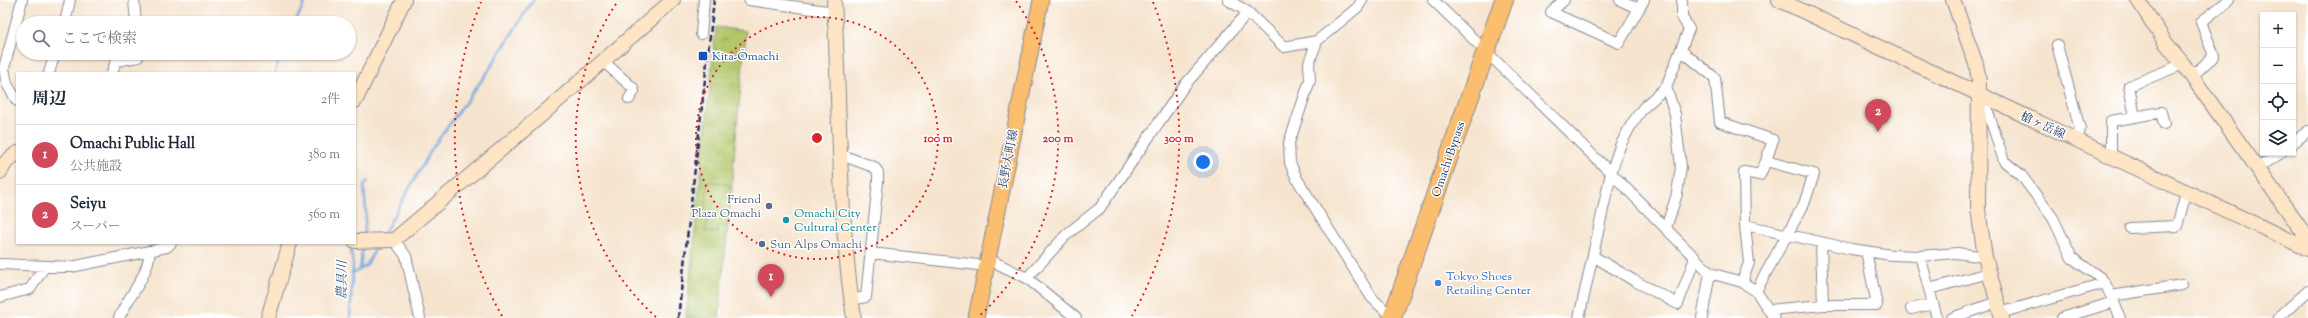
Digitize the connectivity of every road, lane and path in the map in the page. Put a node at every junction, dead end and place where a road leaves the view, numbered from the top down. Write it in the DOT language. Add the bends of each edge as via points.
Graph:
graph roads {
  1 [pos="22,0"];
  2 [pos="70,0"];
  3 [pos="134,0"];
  4 [pos="404,0"];
  5 [pos="704,0"];
  6 [pos="749,0"];
  7 [pos="1041,0"];
  8 [pos="1362,0"];
  9 [pos="1433,0"];
  10 [pos="1493,0"];
  11 [pos="1504,0"];
  12 [pos="1564,0"];
  13 [pos="1620,0"];
  14 [pos="1682,0"];
  15 [pos="1779,0"];
  16 [pos="1953,0"];
  17 [pos="2138,0"];
  18 [pos="2230,0"];
  19 [pos="671,1"];
  20 [pos="1230,1"];
  21 [pos="1641,4"];
  22 [pos="834,6"];
  23 [pos="1248,12"];
  24 [pos="18,16"];
  25 [pos="67,16"];
  26 [pos="135,16"];
  27 [pos="16,23"];
  28 [pos="701,34"];
  29 [pos="1317,41"];
  30 [pos="2057,45"];
  31 [pos="1482,47"];
  32 [pos="1682,51"];
  33 [pos="53,60"];
  34 [pos="122,60"];
  35 [pos="603,61"];
  36 [pos="2183,64"];
  37 [pos="49,72"];
  38 [pos="112,72"];
  39 [pos="2192,76"];
  40 [pos="1666,87"];
  41 [pos="1979,94"];
  42 [pos="629,98"];
  43 [pos="16,99"];
  44 [pos="356,99"];
  45 [pos="2135,117"];
  46 [pos="2164,124"];
  47 [pos="2308,130"];
  48 [pos="2077,140"];
  49 [pos="2296,140"];
  50 [pos="16,154"];
  51 [pos="841,156"];
  52 [pos="2110,156"];
  53 [pos="2276,156"];
  54 [pos="1766,161"];
  55 [pos="2258,168"];
  56 [pos="0,172"];
  57 [pos="1611,173"];
  58 [pos="2186,192"];
  59 [pos="1745,226"];
  60 [pos="1666,228"];
  61 [pos="2130,228"];
  62 [pos="1787,236"];
  63 [pos="2308,239"];
  64 [pos="394,240"];
  65 [pos="360,241"];
  66 [pos="1821,242"];
  67 [pos="170,244"];
  68 [pos="290,244"];
  69 [pos="2308,249"];
  70 [pos="150,251"];
  71 [pos="1866,251"];
  72 [pos="871,253"];
  73 [pos="1593,256"];
  74 [pos="1920,256"];
  75 [pos="1985,257"];
  76 [pos="1695,258"];
  77 [pos="988,262"];
  78 [pos="0,264"];
  79 [pos="45,266"];
  80 [pos="1989,273"];
  81 [pos="1710,274"];
  82 [pos="1027,278"];
  83 [pos="1742,282"];
  84 [pos="2105,283"];
  85 [pos="2182,285"];
  86 [pos="1929,289"];
  87 [pos="1756,291"];
  88 [pos="2308,291"];
  89 [pos="0,297"];
  90 [pos="2113,299"];
  91 [pos="851,300"];
  92 [pos="1933,304"];
  93 [pos="1824,305"];
  94 [pos="1911,309"];
  95 [pos="2000,311"];
  96 [pos="1772,314"];
  97 [pos="1388,316"];
  98 [pos="1581,317"];
  99 [pos="119,318"];
  100 [pos="268,318"];
  101 [pos="420,318"];
  102 [pos="854,318"];
  103 [pos="976,318"];
  104 [pos="1076,318"];
  105 [pos="1702,318"];
  106 [pos="1937,318"];
  107 [pos="1952,318"];
  108 [pos="2062,318"];
  109 [pos="2120,318"];
  110 [pos="2278,318"];
  1 -- 24 [label="street"];
  2 -- 25 [label="street"];
  3 -- 26 [label="street"];
  4 -- 44 [label="street"];
  5 -- 28 [label="street"];
  6 -- 22 [label="street"];
  7 -- 77 [label="main road, 長野大町線"];
  8 -- 29 [label="street" via="1358,7"];
  9 -- 31 [label="street"];
  10 -- 31 [label="highway, Omachi Bypass"];
  11 -- 31 [label="highway, Omachi Bypass"];
  12 -- 21 [label="street" via="1552,12 1619,43"];
  13 -- 21 [label="street"];
  14 -- 32 [label="street" via="1682,18 1689,29"];
  15 -- 41 [label="street, 槍ヶ岳線"];
  16 -- 41 [label="street" via="1976,64"];
  17 -- 36 [label="street" via="2165,42"];
  18 -- 39 [label="street" via="2201,22 2214,56"];
  19 -- 35 [label="street"];
  20 -- 23 [label="street"];
  22 -- 51 [label="street"];
  23 -- 29 [label="street" via="1284,47"];
  23 -- 82 [label="street" via="1184,86 1100,208 1066,235"];
  27 -- 43 [label="street" via="4,68 7,84"];
  29 -- 97 [label="street" via="1309,64 1310,80 1289,143 1290,163 1326,228 1372,298"];
  30 -- 48 [label="street" via="2080,129"];
  31 -- 57 [label="street"];
  31 -- 97 [label="highway, Omachi Bypass"];
  32 -- 40 [label="street"];
  32 -- 54 [label="street" via="1715,78 1720,122 1773,140"];
  33 -- 37 [label="street"];
  34 -- 38 [label="street" via="116,61"];
  35 -- 42 [label="street" via="633,88 634,91"];
  35 -- 64 [label="street"];
  36 -- 39 [label="street"];
  36 -- 45 [label="street" via="2129,86"];
  39 -- 55 [label="street"];
  40 -- 57 [label="street" via="1643,108 1631,125"];
  40 -- 60 [label="street" via="1675,114 1682,167 1677,194"];
  41 -- 48 [label="street, 槍ヶ岳線"];
  41 -- 75 [label="street" via="1978,201"];
  41 -- 84 [label="street" via="1987,109 2004,161 2021,175 2053,218 2072,258 2102,278"];
  45 -- 46 [label="street" via="2161,112"];
  45 -- 52 [label="street" via="2111,121"];
  47 -- 49 [label="street"];
  48 -- 52 [label="street, 槍ヶ岳線"];
  50 -- 56 [label="street" via="6,162"];
  51 -- 72 [label="street" via="874,168 878,172"];
  51 -- 91 [label="street"];
  52 -- 58 [label="street, 槍ヶ岳線"];
  53 -- 55 [label="street"];
  54 -- 59 [label="street" via="1760,175 1744,172"];
  54 -- 62 [label="street" via="1814,174 1804,204"];
  55 -- 63 [label="street"];
  57 -- 60 [label="street"];
  57 -- 73 [label="street"];
  58 -- 61 [label="street" via="2177,226"];
  58 -- 69 [label="street, 槍ヶ岳線"];
  59 -- 62 [label="street"];
  59 -- 83 [label="street" via="1749,263"];
  60 -- 76 [label="street"];
  62 -- 66 [label="street"];
  62 -- 87 [label="street"];
  64 -- 65 [label="street"];
  64 -- 101 [label="street" via="406,256"];
  66 -- 71 [label="street"];
  66 -- 93 [label="street"];
  67 -- 70 [label="street"];
  68 -- 100 [label="street"];
  70 -- 79 [label="street" via="71,267"];
  70 -- 99 [label="street" via="144,276 128,298"];
  71 -- 74 [label="street"];
  71 -- 93 [label="street" via="1877,305"];
  72 -- 77 [label="street"];
  72 -- 91 [label="street" via="866,297"];
  73 -- 76 [label="street" via="1678,304"];
  73 -- 98 [label="street"];
  74 -- 75 [label="street" via="1957,253"];
  74 -- 86 [label="street"];
  75 -- 80 [label="street"];
  76 -- 81 [label="street"];
  77 -- 82 [label="street"];
  77 -- 103 [label="main road, 長野大町線"];
  78 -- 79 [label="street"];
  79 -- 89 [label="street" via="30,289"];
  80 -- 86 [label="street"];
  80 -- 95 [label="street"];
  81 -- 83 [label="street"];
  81 -- 105 [label="street"];
  82 -- 104 [label="street"];
  83 -- 87 [label="street"];
  84 -- 90 [label="street"];
  84 -- 95 [label="street"];
  85 -- 90 [label="street" via="2124,293"];
  86 -- 92 [label="street"];
  87 -- 96 [label="street"];
  88 -- 110 [label="street"];
  90 -- 108 [label="street"];
  90 -- 109 [label="street"];
  91 -- 102 [label="street"];
  92 -- 94 [label="street"];
  92 -- 106 [label="street"];
  93 -- 96 [label="street"];
  95 -- 107 [label="street"];
}
